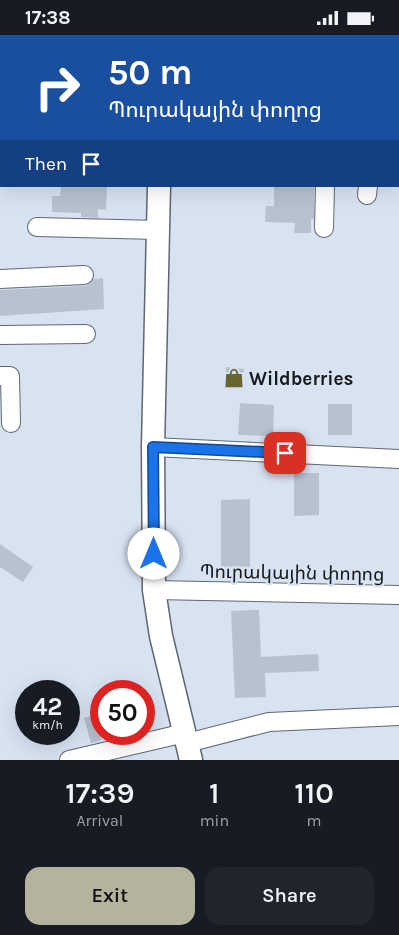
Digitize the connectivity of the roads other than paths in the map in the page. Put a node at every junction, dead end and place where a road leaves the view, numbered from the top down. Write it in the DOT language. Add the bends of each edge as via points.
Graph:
graph roads {
  1 [pos="160,187"];
  2 [pos="325,187"];
  3 [pos="37,227"];
  4 [pos="324,228"];
  5 [pos="158,230"];
  6 [pos="84,275"];
  7 [pos="0,279"];
  8 [pos="86,334"];
  9 [pos="0,335"];
  10 [pos="0,376"];
  11 [pos="11,423"];
  12 [pos="153,447"];
  13 [pos="399,459"];
  14 [pos="154,590"];
  15 [pos="399,595"];
  16 [pos="399,716"];
  17 [pos="188,745"];
  18 [pos="123,754"];
  19 [pos="69,760"];
  1 -- 5 [label="main road"];
  2 -- 4 [label="street"];
  3 -- 5 [label="street"];
  5 -- 12 [label="main road"];
  6 -- 7 [label="street"];
  8 -- 9 [label="street"];
  10 -- 11 [label="street" via="10,376"];
  12 -- 13 [label="street"];
  12 -- 14 [label="main road"];
  14 -- 15 [label="street, Պուրակային փողոց"];
  14 -- 17 [label="main road" via="161,636"];
  16 -- 17 [label="street" via="269,722"];
  17 -- 18 [label="street"];
  18 -- 19 [label="street"];
}
